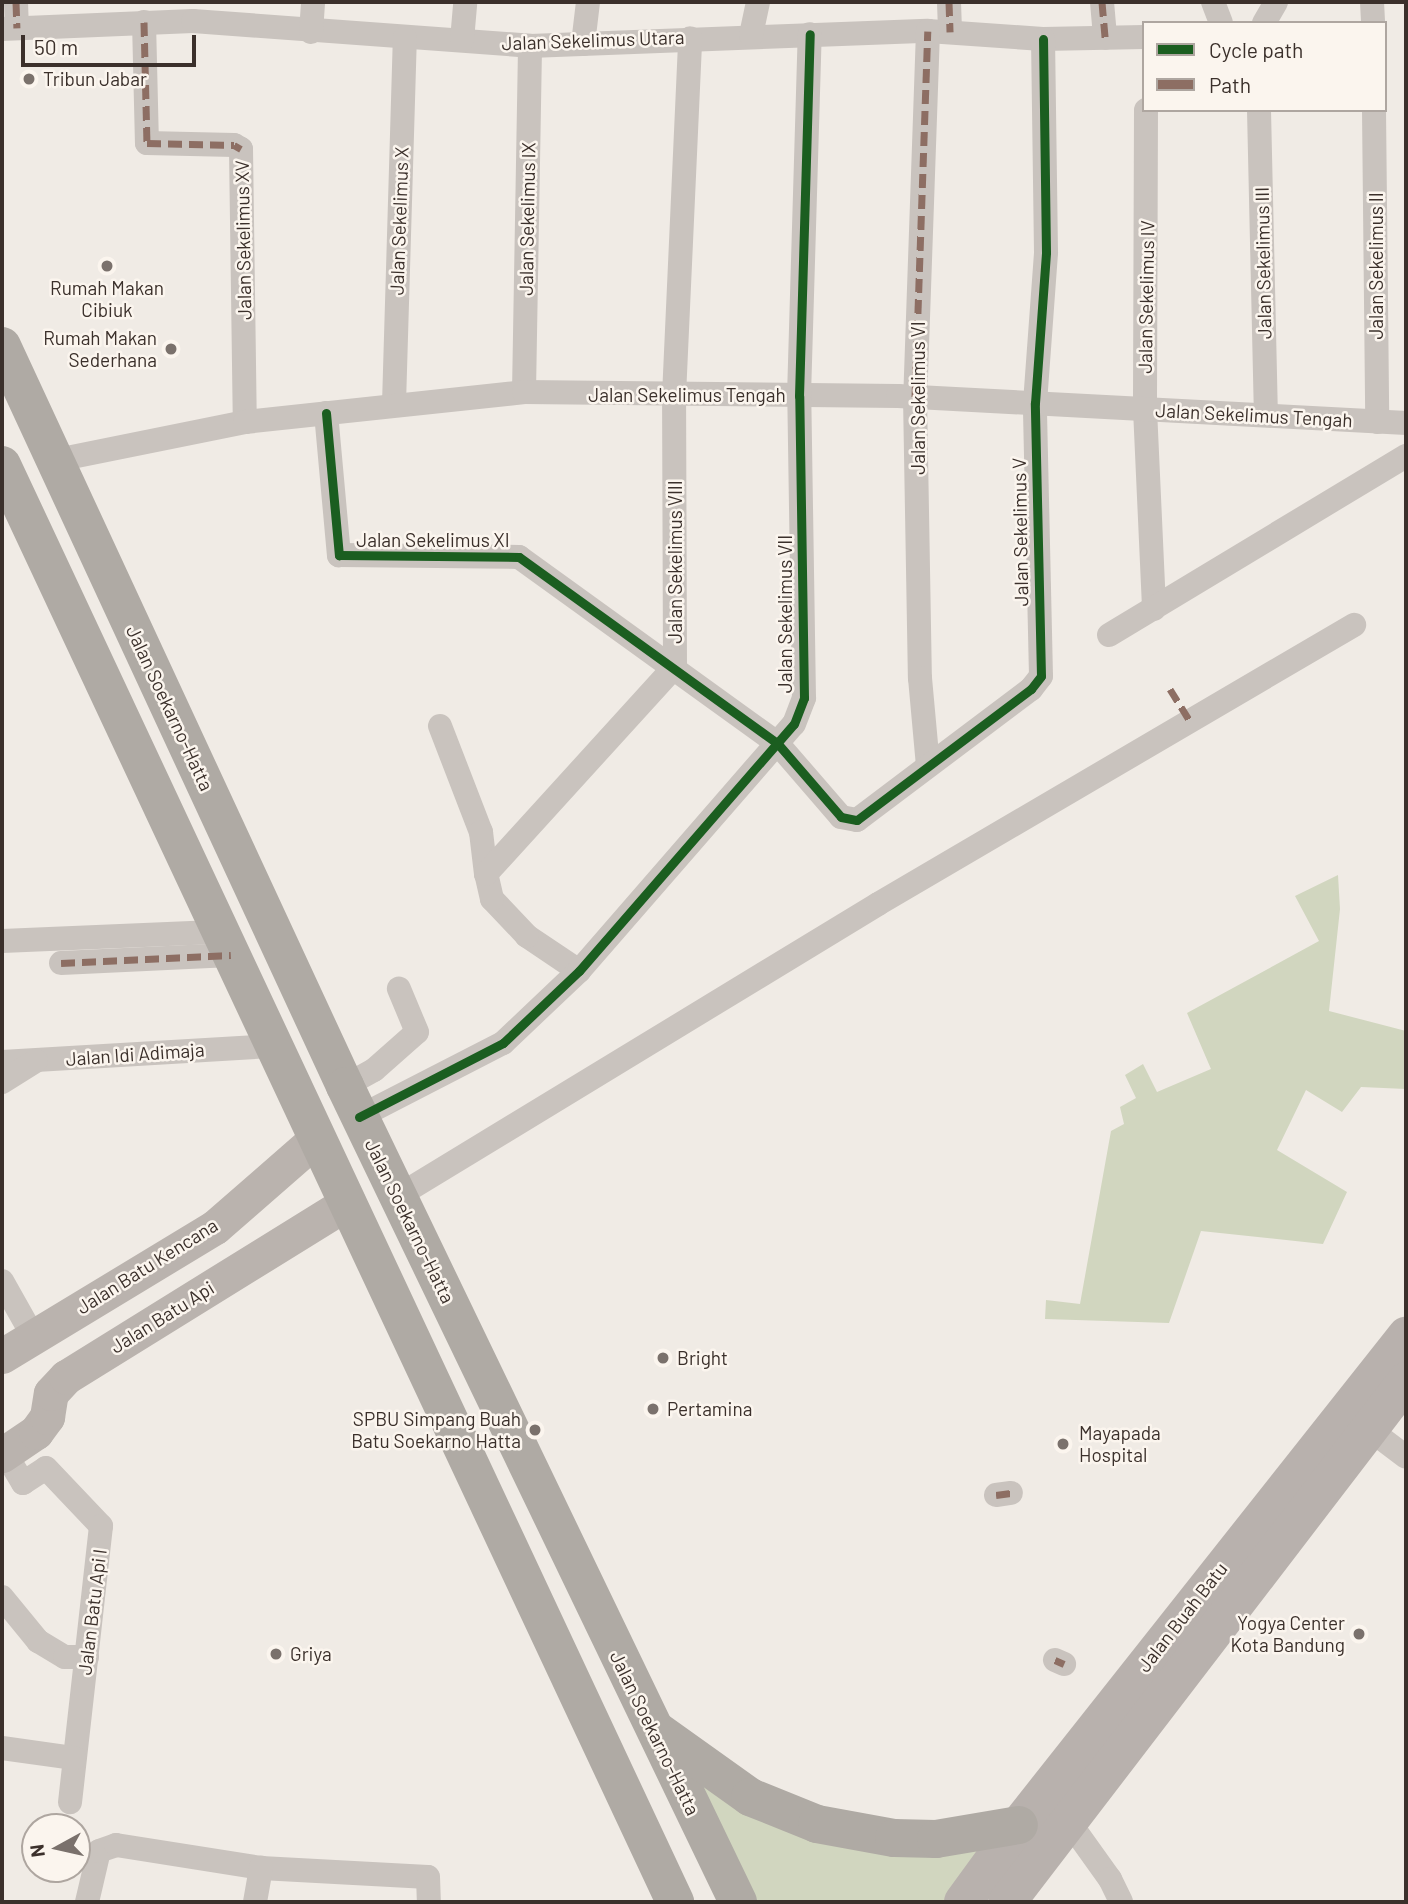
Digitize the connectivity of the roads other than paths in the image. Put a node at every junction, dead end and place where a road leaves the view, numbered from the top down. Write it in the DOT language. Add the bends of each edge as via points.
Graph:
graph roads {
  1 [pos="16,2"];
  2 [pos="313,2"];
  3 [pos="466,2"];
  4 [pos="587,2"];
  5 [pos="758,2"];
  6 [pos="950,2"];
  7 [pos="1102,2"];
  8 [pos="1213,2"];
  9 [pos="1276,2"];
  10 [pos="1372,2"];
  11 [pos="194,11"];
  12 [pos="113,12"];
  13 [pos="1220,21"];
  14 [pos="1265,21"];
  15 [pos="1373,21"];
  16 [pos="144,22"];
  17 [pos="10,29"];
  18 [pos="939,31"];
  19 [pos="311,32"];
  20 [pos="810,34"];
  21 [pos="751,35"];
  22 [pos="1142,37"];
  23 [pos="405,38"];
  24 [pos="690,38"];
  25 [pos="1105,38"];
  26 [pos="1043,39"];
  27 [pos="462,40"];
  28 [pos="583,44"];
  29 [pos="530,46"];
  30 [pos="1146,112"];
  31 [pos="1259,112"];
  32 [pos="1374,112"];
  33 [pos="2,346"];
  34 [pos="524,392"];
  35 [pos="674,396"];
  36 [pos="799,396"];
  37 [pos="915,397"];
  38 [pos="1035,403"];
  39 [pos="394,404"];
  40 [pos="1145,408"];
  41 [pos="326,413"];
  42 [pos="1266,415"];
  43 [pos="245,422"];
  44 [pos="1377,422"];
  45 [pos="1406,423"];
  46 [pos="1406,456"];
  47 [pos="57,460"];
  48 [pos="2,465"];
  49 [pos="1154,609"];
  50 [pos="1354,625"];
  51 [pos="1109,635"];
  52 [pos="675,666"];
  53 [pos="440,726"];
  54 [pos="778,744"];
  55 [pos="928,766"];
  56 [pos="486,874"];
  57 [pos="2,941"];
  58 [pos="226,943"];
  59 [pos="61,963"];
  60 [pos="579,971"];
  61 [pos="399,989"];
  62 [pos="274,1046"];
  63 [pos="36,1061"];
  64 [pos="2,1062"];
  65 [pos="2,1082"];
  66 [pos="352,1102"];
  67 [pos="317,1138"];
  68 [pos="398,1196"];
  69 [pos="348,1202"];
  70 [pos="2,1281"];
  71 [pos="33,1336"];
  72 [pos="1406,1336"];
  73 [pos="2,1356"];
  74 [pos="1383,1400"];
  75 [pos="3,1454"];
  76 [pos="1406,1457"];
  77 [pos="2,1597"];
  78 [pos="87,1657"];
  79 [pos="651,1726"];
  80 [pos="2,1748"];
  81 [pos="74,1758"];
  82 [pos="71,1802"];
  83 [pos="1067,1819"];
  84 [pos="1018,1825"];
  85 [pos="261,1868"];
  86 [pos="87,1902"];
  87 [pos="255,1902"];
  88 [pos="429,1902"];
  89 [pos="676,1902"];
  90 [pos="738,1902"];
  91 [pos="963,1902"];
  92 [pos="1007,1902"];
  93 [pos="1121,1902"];
  1 -- 17 [label="street"];
  2 -- 19 [label="street"];
  3 -- 27 [label="street"];
  4 -- 28 [label="street"];
  5 -- 21 [label="street"];
  6 -- 18 [label="street, Jalan Sekelimus VI"];
  7 -- 25 [label="street"];
  8 -- 13 [label="street"];
  9 -- 14 [label="street"];
  10 -- 15 [label="street"];
  11 -- 16 [label="street, Jalan Sekelimus Utara"];
  11 -- 19 [label="street, Jalan Sekelimus Utara"];
  12 -- 16 [label="street, Jalan Sekelimus Utara"];
  12 -- 17 [label="street, Jalan Sekelimus Utara"];
  16 -- 43 [label="street, Jalan Sekelimus XV" via="147,143 234,145 241,149"];
  18 -- 20 [label="street, Jalan Sekelimus Utara"];
  18 -- 26 [label="street, Jalan Sekelimus Utara"];
  18 -- 37 [label="street, Jalan Sekelimus VI"];
  19 -- 23 [label="street, Jalan Sekelimus Utara"];
  20 -- 21 [label="street, Jalan Sekelimus Utara"];
  20 -- 36 [label="street, Jalan Sekelimus VII"];
  21 -- 24 [label="street, Jalan Sekelimus Utara"];
  22 -- 25 [label="street, Jalan Sekelimus Utara"];
  23 -- 27 [label="street, Jalan Sekelimus Utara"];
  23 -- 39 [label="street, Jalan Sekelimus X"];
  24 -- 28 [label="street, Jalan Sekelimus Utara"];
  24 -- 35 [label="street, Jalan Sekelimus VIII"];
  25 -- 26 [label="street, Jalan Sekelimus Utara"];
  26 -- 38 [label="street, Jalan Sekelimus V" via="1046,253"];
  27 -- 29 [label="street, Jalan Sekelimus Utara"];
  28 -- 29 [label="street, Jalan Sekelimus Utara"];
  29 -- 34 [label="street, Jalan Sekelimus IX"];
  30 -- 40 [label="street, Jalan Sekelimus IV"];
  31 -- 42 [label="street, Jalan Sekelimus III"];
  32 -- 44 [label="street, Jalan Sekelimus II"];
  33 -- 47 [label="highway, Jalan Soekarno-Hatta"];
  34 -- 35 [label="street, Jalan Sekelimus Tengah"];
  34 -- 39 [label="street, Jalan Sekelimus Tengah"];
  35 -- 36 [label="street, Jalan Sekelimus Tengah"];
  35 -- 52 [label="street, Jalan Sekelimus VIII"];
  36 -- 37 [label="street, Jalan Sekelimus Tengah"];
  36 -- 54 [label="street, Jalan Sekelimus VII" via="804,698 794,724"];
  37 -- 38 [label="street, Jalan Sekelimus Tengah"];
  37 -- 55 [label="street, Jalan Sekelimus VI" via="920,678"];
  38 -- 40 [label="street, Jalan Sekelimus Tengah"];
  38 -- 55 [label="street, Jalan Sekelimus V" via="1039,683"];
  39 -- 41 [label="street, Jalan Sekelimus Tengah"];
  40 -- 42 [label="street, Jalan Sekelimus Tengah"];
  40 -- 49 [label="street, Jalan Sekelimus IV"];
  41 -- 43 [label="street, Jalan Sekelimus Tengah"];
  41 -- 52 [label="street, Jalan Sekelimus XI" via="339,555 500,553 519,557"];
  42 -- 44 [label="street, Jalan Sekelimus Tengah"];
  43 -- 47 [label="street, Jalan Sekelimus Tengah"];
  44 -- 45 [label="street, Jalan Sekelimus Tengah"];
  46 -- 49 [label="street"];
  47 -- 66 [label="highway, Jalan Soekarno-Hatta"];
  48 -- 58 [label="highway"];
  49 -- 51 [label="street"];
  50 -- 68 [label="street" via="878,904"];
  52 -- 54 [label="street, Jalan Sekelimus XI"];
  52 -- 56 [label="street, Jalan Sekelimus VIII"];
  53 -- 56 [label="street" via="481,832"];
  54 -- 55 [label="street, Jalan Sekelimus V" via="849,820 857,820"];
  54 -- 60 [label="street, Jalan Sekelimus VII"];
  56 -- 60 [label="street" via="492,899 527,936"];
  57 -- 58 [label="street"];
  58 -- 59 [label="street"];
  58 -- 62 [label="highway"];
  60 -- 66 [label="street, Jalan Sekelimus VII" via="503,1043"];
  61 -- 66 [label="street" via="417,1032 374,1070"];
  62 -- 63 [label="street, Jalan Idi Adimaja"];
  62 -- 67 [label="highway"];
  63 -- 64 [label="street"];
  63 -- 65 [label="street, Jalan Idi Adimaja"];
  66 -- 68 [label="highway, Jalan Soekarno-Hatta"];
  67 -- 69 [label="highway"];
  67 -- 71 [label="street, Jalan Batu Kencana" via="215,1227"];
  68 -- 79 [label="highway, Jalan Soekarno-Hatta"];
  69 -- 75 [label="street, Jalan Batu Api" via="66,1377 51,1393 47,1417 36,1432"];
  69 -- 89 [label="highway"];
  70 -- 71 [label="street"];
  71 -- 73 [label="street, Jalan Batu Kencana"];
  72 -- 74 [label="main road, Jalan Buah Batu"];
  74 -- 76 [label="street"];
  74 -- 83 [label="main road, Jalan Buah Batu"];
  74 -- 84 [label="main road, Jalan Buah Batu"];
  75 -- 78 [label="street, Jalan Batu Api I" via="23,1483 46,1468 101,1526"];
  77 -- 78 [label="street" via="38,1641 65,1657"];
  78 -- 81 [label="street, Jalan Batu Api I"];
  79 -- 84 [label="highway" via="750,1797 817,1824 884,1837 936,1839"];
  79 -- 90 [label="highway, Jalan Soekarno-Hatta"];
  80 -- 81 [label="street"];
  81 -- 82 [label="street, Jalan Batu Api I"];
  83 -- 92 [label="main road, Jalan Buah Batu"];
  83 -- 93 [label="street"];
  84 -- 91 [label="main road, Jalan Buah Batu"];
  85 -- 86 [label="street" via="105,1847 96,1859"];
  85 -- 87 [label="street"];
  85 -- 88 [label="street" via="428,1877"];
}
